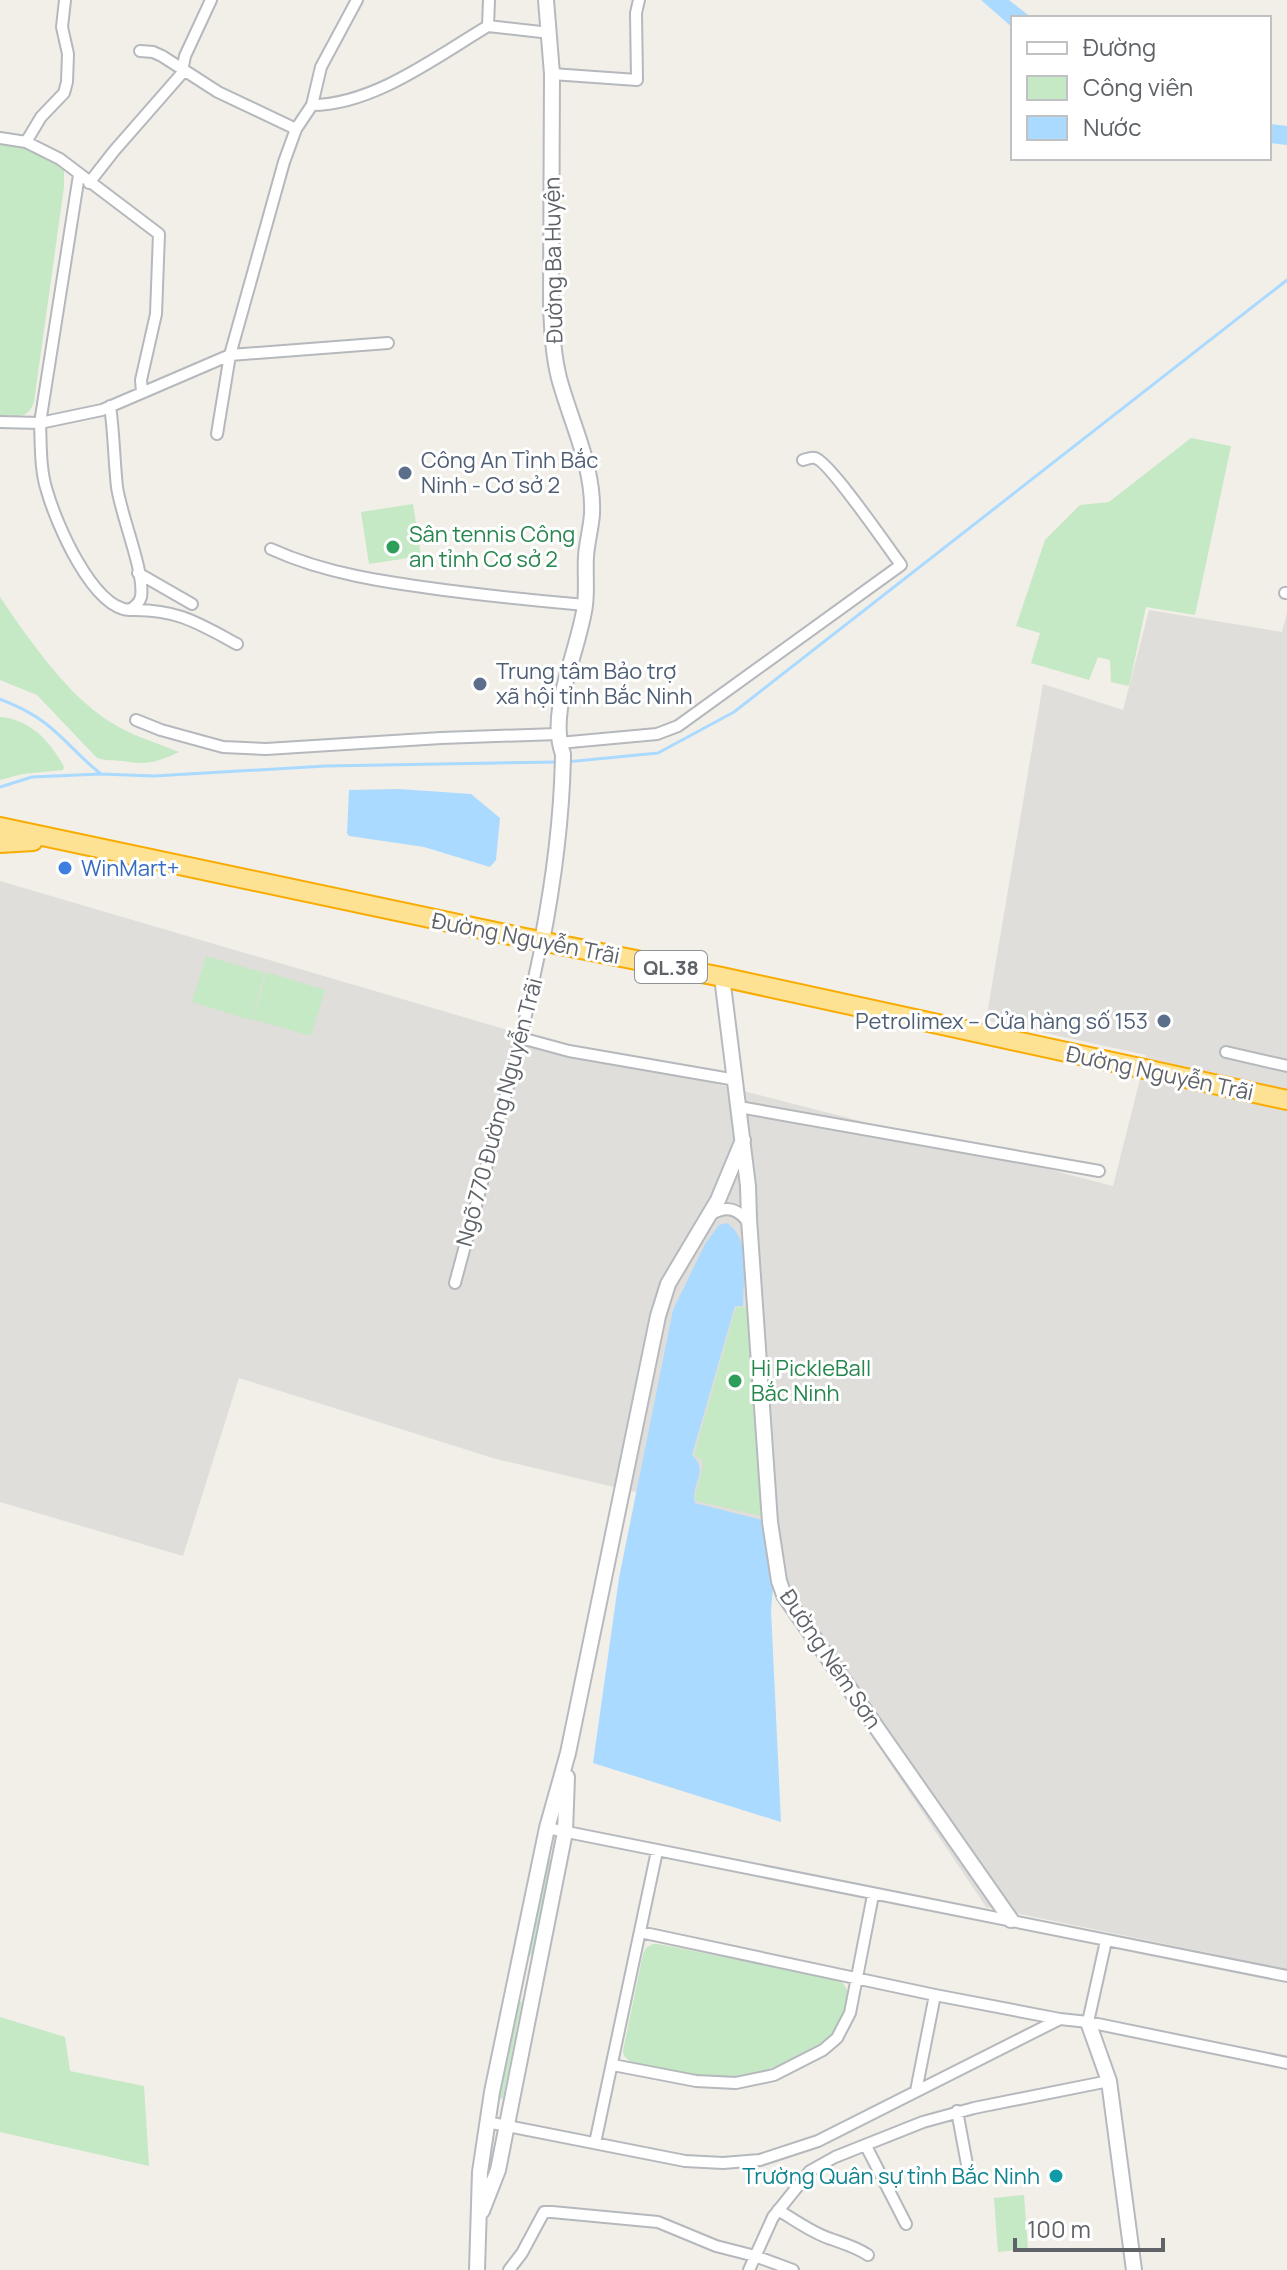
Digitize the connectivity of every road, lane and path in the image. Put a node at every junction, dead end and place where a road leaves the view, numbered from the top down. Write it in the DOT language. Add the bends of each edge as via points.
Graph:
graph roads {
  1 [pos="65,0"];
  2 [pos="211,0"];
  3 [pos="357,0"];
  4 [pos="489,0"];
  5 [pos="546,0"];
  6 [pos="639,0"];
  7 [pos="488,26"];
  8 [pos="550,33"];
  9 [pos="140,51"];
  10 [pos="184,71"];
  11 [pos="552,74"];
  12 [pos="312,105"];
  13 [pos="296,129"];
  14 [pos="0,138"];
  15 [pos="26,142"];
  16 [pos="79,175"];
  17 [pos="89,183"];
  18 [pos="388,343"];
  19 [pos="230,355"];
  20 [pos="142,392"];
  21 [pos="110,406"];
  22 [pos="0,422"];
  23 [pos="40,423"];
  24 [pos="217,434"];
  25 [pos="803,460"];
  26 [pos="271,549"];
  27 [pos="138,573"];
  28 [pos="192,604"];
  29 [pos="585,605"];
  30 [pos="129,610"];
  31 [pos="237,644"];
  32 [pos="136,720"];
  33 [pos="560,743"];
  34 [pos="0,818"];
  35 [pos="9,829"];
  36 [pos="55,839"];
  37 [pos="0,843"];
  38 [pos="542,941"];
  39 [pos="722,977"];
  40 [pos="521,1038"];
  41 [pos="1226,1052"];
  42 [pos="1287,1066"];
  43 [pos="736,1080"];
  44 [pos="1287,1100"];
  45 [pos="739,1107"];
  46 [pos="743,1140"];
  47 [pos="1099,1171"];
  48 [pos="707,1218"];
  49 [pos="749,1225"];
  50 [pos="455,1283"];
  51 [pos="568,1753"];
  52 [pos="547,1828"];
  53 [pos="565,1832"];
  54 [pos="657,1851"];
  55 [pos="873,1895"];
  56 [pos="1011,1920"];
  57 [pos="640,1932"];
  58 [pos="1106,1941"];
  59 [pos="517,1973"];
  60 [pos="1287,1976"];
  61 [pos="536,1977"];
  62 [pos="857,1979"];
  63 [pos="935,1995"];
  64 [pos="1060,2019"];
  65 [pos="1088,2022"];
  66 [pos="1287,2063"];
  67 [pos="613,2065"];
  68 [pos="1109,2081"];
  69 [pos="916,2091"];
  70 [pos="957,2111"];
  71 [pos="487,2122"];
  72 [pos="506,2126"];
  73 [pos="595,2143"];
  74 [pos="866,2146"];
  75 [pos="969,2175"];
  76 [pos="778,2210"];
  77 [pos="479,2221"];
  78 [pos="906,2224"];
  79 [pos="868,2255"];
  80 [pos="755,2256"];
  81 [pos="477,2270"];
  82 [pos="509,2270"];
  83 [pos="749,2270"];
  84 [pos="793,2270"];
  85 [pos="1134,2270"];
  1 -- 15 [label="street" via="64,93"];
  2 -- 10 [label="street" via="183,62"];
  3 -- 12 [label="street" via="321,67"];
  4 -- 7 [label="street"];
  5 -- 8 [label="street, Đường Ba Huyện"];
  6 -- 11 [label="street" via="637,80"];
  7 -- 8 [label="street"];
  7 -- 12 [label="street" via="389,85 333,105"];
  8 -- 11 [label="street, Đường Ba Huyện"];
  9 -- 10 [label="street" via="153,52"];
  10 -- 13 [label="street"];
  10 -- 17 [label="street"];
  11 -- 29 [label="street, Đường Ba Huyện" via="552,331 559,379 591,481"];
  12 -- 13 [label="street"];
  13 -- 19 [label="street"];
  14 -- 15 [label="street"];
  15 -- 16 [label="street"];
  16 -- 17 [label="street"];
  16 -- 23 [label="street"];
  17 -- 20 [label="street" via="159,234 156,314"];
  18 -- 19 [label="street"];
  19 -- 20 [label="street"];
  19 -- 24 [label="street"];
  20 -- 21 [label="street"];
  21 -- 23 [label="street"];
  21 -- 27 [label="street" via="117,487"];
  22 -- 23 [label="street"];
  23 -- 30 [label="street" via="46,489 66,542 102,595"];
  25 -- 33 [label="street" via="819,459 837,478 901,565 678,726 657,734"];
  26 -- 29 [label="street" via="351,576"];
  27 -- 28 [label="street"];
  27 -- 30 [label="street" via="141,597"];
  29 -- 33 [label="street, Đường Ba Huyện" via="557,722"];
  30 -- 31 [label="street" via="182,615"];
  32 -- 33 [label="street" via="223,747 441,738"];
  33 -- 38 [label="street, Đường Ba Huyện" via="554,876"];
  34 -- 35 [label="highway"];
  35 -- 36 [label="highway, Đường Nguyễn Trãi / QL.38"];
  36 -- 37 [label="highway"];
  36 -- 38 [label="highway, Đường Nguyễn Trãi / QL.38"];
  38 -- 39 [label="highway, Đường Nguyễn Trãi / QL.38"];
  38 -- 40 [label="street, Ngõ 770 Đường Nguyễn Trãi"];
  39 -- 43 [label="street, Đường Ném Sơn"];
  39 -- 44 [label="highway, Đường Nguyễn Trãi / QL.38"];
  40 -- 43 [label="street"];
  40 -- 50 [label="street, Ngõ 770 Đường Nguyễn Trãi"];
  41 -- 42 [label="street"];
  43 -- 45 [label="street, Đường Ném Sơn"];
  45 -- 46 [label="street, Đường Ném Sơn"];
  45 -- 47 [label="street"];
  46 -- 48 [label="street"];
  46 -- 49 [label="street, Đường Ném Sơn"];
  48 -- 49 [label="street" via="727,1208"];
  48 -- 51 [label="street" via="662,1297"];
  49 -- 56 [label="street, Đường Ném Sơn" via="770,1522 784,1595"];
  51 -- 52 [label="street"];
  51 -- 53 [label="street"];
  52 -- 53 [label="street"];
  52 -- 59 [label="street"];
  53 -- 54 [label="street"];
  53 -- 61 [label="street"];
  54 -- 55 [label="street"];
  54 -- 57 [label="street"];
  55 -- 56 [label="street"];
  55 -- 62 [label="street"];
  56 -- 58 [label="street"];
  57 -- 62 [label="street"];
  57 -- 67 [label="street"];
  58 -- 60 [label="street"];
  58 -- 65 [label="street"];
  59 -- 61 [label="street"];
  59 -- 71 [label="street"];
  61 -- 72 [label="street"];
  62 -- 63 [label="street"];
  62 -- 67 [label="street" via="850,2013 837,2038 774,2075 716,2084"];
  63 -- 64 [label="street"];
  63 -- 69 [label="street"];
  64 -- 65 [label="street"];
  64 -- 69 [label="street"];
  65 -- 66 [label="street"];
  65 -- 68 [label="street"];
  67 -- 73 [label="street"];
  68 -- 74 [label="street" via="974,2108"];
  68 -- 85 [label="street"];
  69 -- 73 [label="street" via="818,2141 760,2160 704,2163"];
  70 -- 75 [label="street"];
  71 -- 72 [label="street"];
  71 -- 77 [label="street"];
  72 -- 73 [label="street"];
  72 -- 77 [label="street" via="498,2170"];
  74 -- 76 [label="street" via="810,2171"];
  74 -- 78 [label="street"];
  76 -- 79 [label="street"];
  76 -- 80 [label="street"];
  77 -- 81 [label="street"];
  80 -- 82 [label="street" via="658,2222 544,2212"];
  80 -- 83 [label="street"];
  80 -- 84 [label="street"];
}
